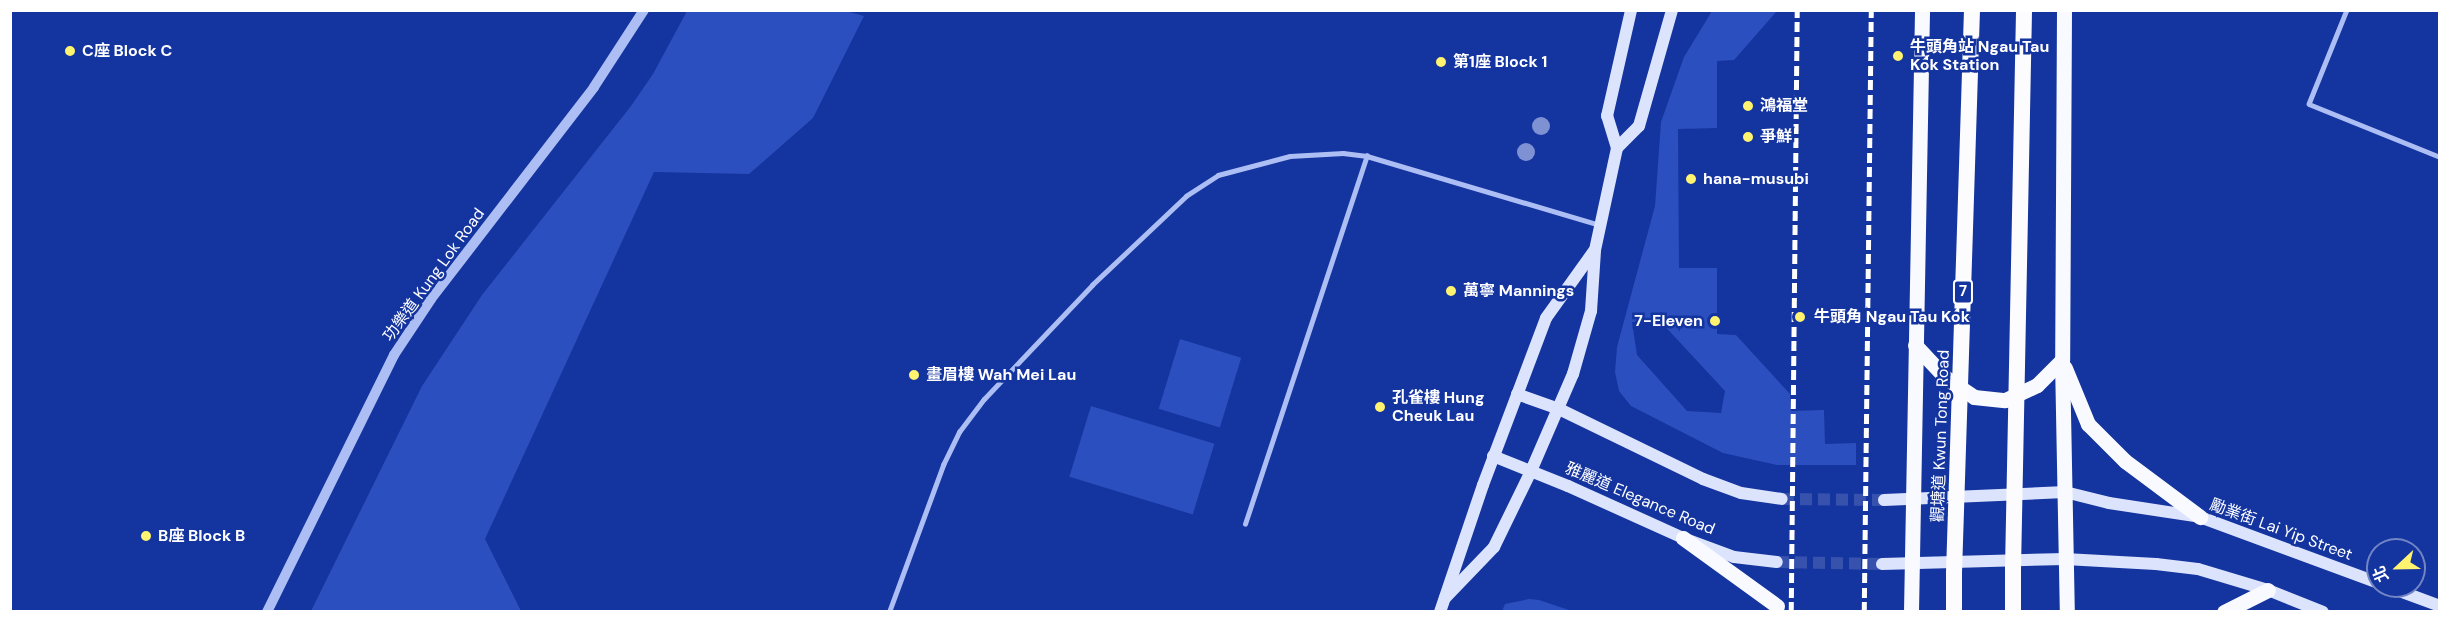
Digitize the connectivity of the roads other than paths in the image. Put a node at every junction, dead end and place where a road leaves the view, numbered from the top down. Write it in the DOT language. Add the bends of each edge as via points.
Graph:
graph roads {
  1 [pos="644,10"];
  2 [pos="1632,10"];
  3 [pos="1672,10"];
  4 [pos="1922,10"];
  5 [pos="1972,10"];
  6 [pos="2024,10"];
  7 [pos="2064,10"];
  8 [pos="2347,10"];
  9 [pos="1617,148"];
  10 [pos="1367,156"];
  11 [pos="2439,157"];
  12 [pos="1600,225"];
  13 [pos="1595,250"];
  14 [pos="1915,345"];
  15 [pos="2062,360"];
  16 [pos="1517,394"];
  17 [pos="1559,410"];
  18 [pos="1493,456"];
  19 [pos="1532,471"];
  20 [pos="2065,492"];
  21 [pos="1911,497"];
  22 [pos="1782,499"];
  23 [pos="1884,500"];
  24 [pos="2200,517"];
  25 [pos="1245,524"];
  26 [pos="1683,538"];
  27 [pos="2066,559"];
  28 [pos="1777,562"];
  29 [pos="1911,563"];
  30 [pos="1882,564"];
  31 [pos="2366,579"];
  32 [pos="2268,590"];
  33 [pos="1445,598"];
  34 [pos="2418,598"];
  35 [pos="1777,606"];
  36 [pos="2439,606"];
  37 [pos="267,612"];
  38 [pos="890,612"];
  39 [pos="1440,612"];
  40 [pos="1911,612"];
  41 [pos="1954,612"];
  42 [pos="2013,612"];
  43 [pos="2067,612"];
  44 [pos="2224,612"];
  45 [pos="2323,612"];
  1 -- 37 [label="street, 功樂道 Kung Lok Road" via="594,87 412,326 379,383"];
  2 -- 9 [label="main road" via="1607,116"];
  3 -- 9 [label="main road" via="1639,126"];
  4 -- 14 [label="main road, 觀塘道 Kwun Tong Road"];
  5 -- 41 [label="highway, 觀塘道 Kwun Tong Road / 7, bridge"];
  6 -- 42 [label="highway, bridge"];
  7 -- 15 [label="main road"];
  8 -- 11 [label="lane" via="2309,104"];
  9 -- 12 [label="main road"];
  10 -- 12 [label="lane"];
  10 -- 25 [label="lane"];
  10 -- 38 [label="lane" via="1290,156 1218,175 1186,196 1092,285 984,399 959,432 943,465"];
  12 -- 13 [label="main road"];
  13 -- 16 [label="main road" via="1546,318"];
  13 -- 17 [label="main road" via="1591,311"];
  14 -- 15 [label="main road" via="1946,378 1974,397 2005,400 2037,385"];
  14 -- 21 [label="main road, 觀塘道 Kwun Tong Road"];
  15 -- 20 [label="main road"];
  15 -- 24 [label="main road" via="2088,424 2125,461"];
  16 -- 17 [label="main road"];
  16 -- 18 [label="main road"];
  17 -- 19 [label="main road"];
  17 -- 22 [label="main road" via="1704,479 1741,493"];
  18 -- 19 [label="main road, 雅麗道 Elegance Road"];
  18 -- 33 [label="main road"];
  19 -- 26 [label="main road, 雅麗道 Elegance Road"];
  19 -- 33 [label="main road" via="1494,547"];
  20 -- 21 [label="main road"];
  20 -- 24 [label="main road, 勵業街 Lai Yip Street"];
  20 -- 27 [label="main road"];
  21 -- 23 [label="main road"];
  21 -- 29 [label="main road, 觀塘道 Kwun Tong Road"];
  24 -- 31 [label="main road, 勵業街 Lai Yip Street"];
  26 -- 28 [label="main road, 雅麗道 Elegance Road" via="1734,557"];
  26 -- 35 [label="main road"];
  27 -- 29 [label="main road"];
  27 -- 32 [label="main road" via="2198,569"];
  27 -- 43 [label="main road"];
  29 -- 30 [label="main road"];
  29 -- 40 [label="main road, 觀塘道 Kwun Tong Road"];
  32 -- 44 [label="main road"];
  32 -- 45 [label="main road"];
  33 -- 39 [label="main road"];
  34 -- 36 [label="main road"];
}
